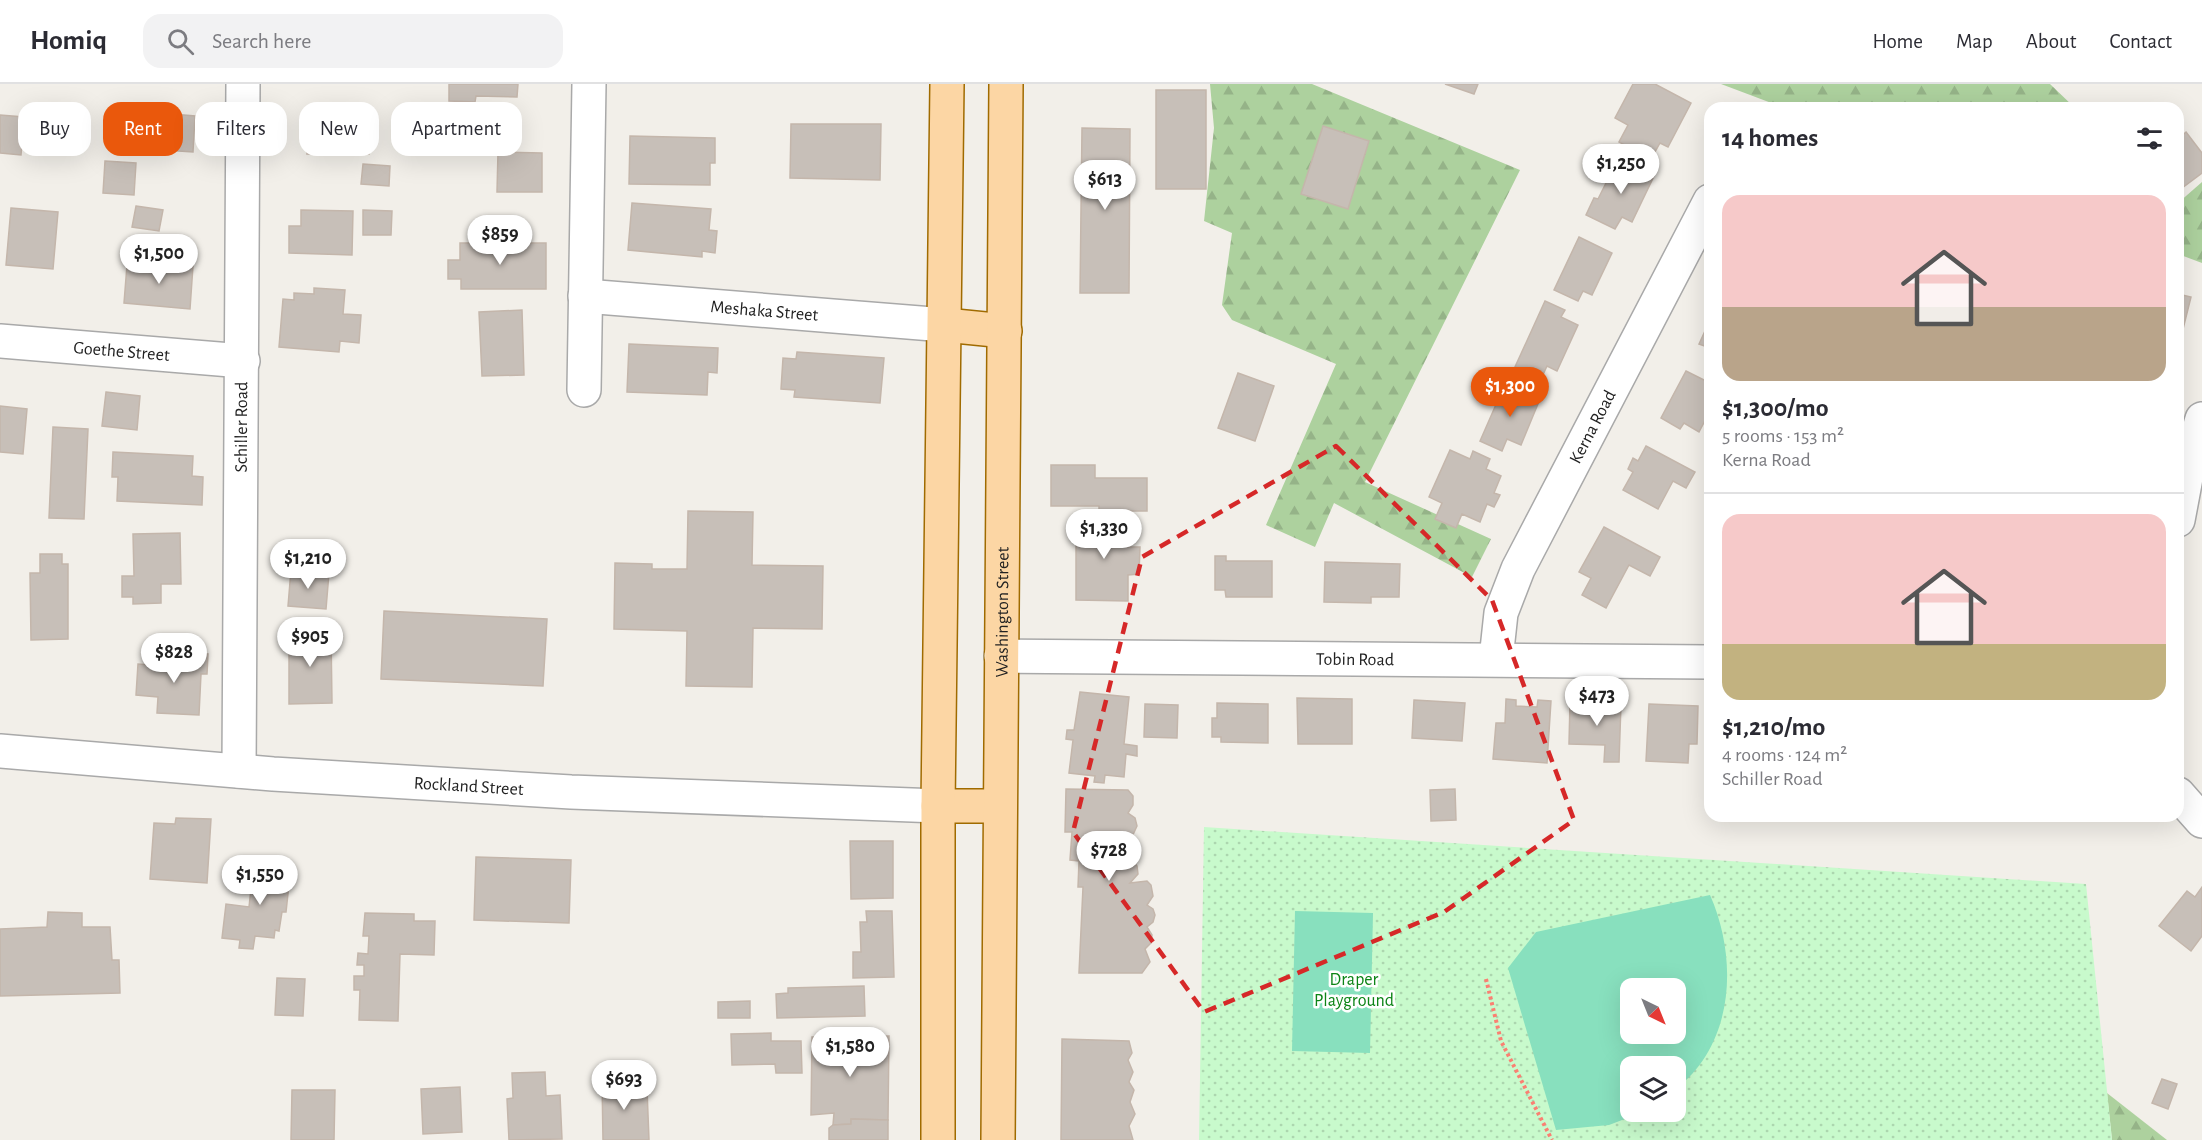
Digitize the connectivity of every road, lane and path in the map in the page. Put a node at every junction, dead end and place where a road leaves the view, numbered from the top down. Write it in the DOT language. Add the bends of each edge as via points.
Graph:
graph roads {
  1 [pos="243,84"];
  2 [pos="589,84"];
  3 [pos="946,84"];
  4 [pos="1005,94"];
  5 [pos="1704,212"];
  6 [pos="585,296"];
  7 [pos="945,325"];
  8 [pos="1005,331"];
  9 [pos="0,341"];
  10 [pos="243,361"];
  11 [pos="584,390"];
  12 [pos="2193,422"];
  13 [pos="2184,481"];
  14 [pos="1001,656"];
  15 [pos="1496,659"];
  16 [pos="1704,662"];
  17 [pos="0,751"];
  18 [pos="239,771"];
  19 [pos="2184,801"];
  20 [pos="938,806"];
  21 [pos="999,807"];
  22 [pos="2202,821"];
  23 [pos="1486,979"];
  24 [pos="938,1140"];
  25 [pos="998,1140"];
  26 [pos="1552,1140"];
  1 -- 10 [label="street, Schiller Road"];
  2 -- 6 [label="street"];
  3 -- 7 [label="main road"];
  4 -- 8 [label="main road, Washington Street"];
  5 -- 15 [label="street, Kerna Road" via="1518,569 1501,613"];
  6 -- 7 [label="street, Meshaka Street"];
  6 -- 11 [label="street"];
  7 -- 8 [label="main road"];
  7 -- 20 [label="main road"];
  8 -- 14 [label="main road, Washington Street"];
  9 -- 10 [label="street, Goethe Street"];
  10 -- 18 [label="street, Schiller Road"];
  12 -- 13 [label="street"];
  14 -- 15 [label="street, Tobin Road"];
  14 -- 21 [label="main road, Washington Street"];
  15 -- 16 [label="street, Tobin Road"];
  17 -- 18 [label="street, Rockland Street"];
  18 -- 20 [label="street, Rockland Street" via="571,792"];
  19 -- 22 [label="street"];
  20 -- 21 [label="main road"];
  20 -- 24 [label="main road"];
  21 -- 25 [label="main road, Washington Street"];
  23 -- 26 [label="path" via="1502,1041"];
}
